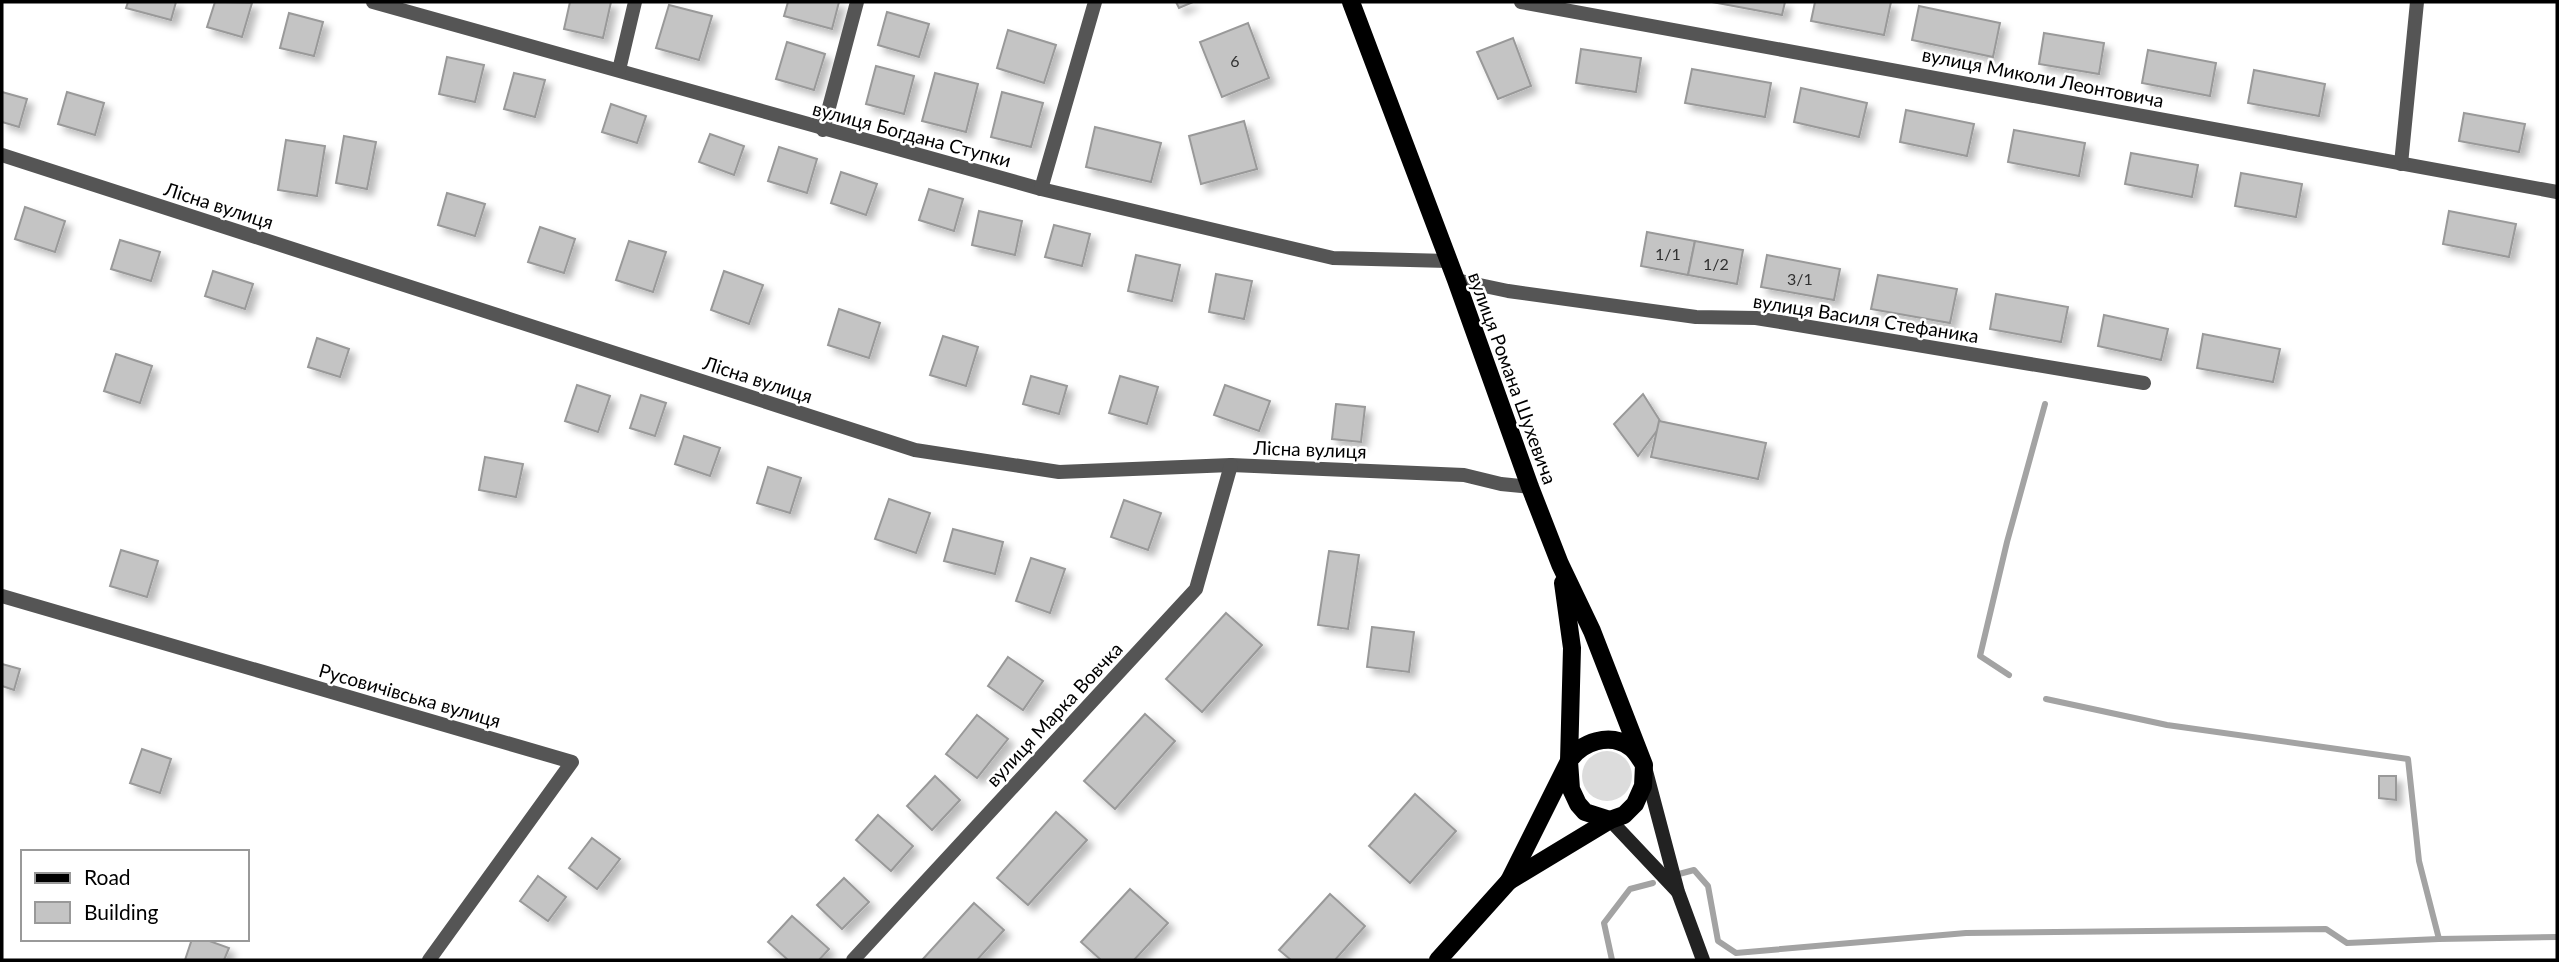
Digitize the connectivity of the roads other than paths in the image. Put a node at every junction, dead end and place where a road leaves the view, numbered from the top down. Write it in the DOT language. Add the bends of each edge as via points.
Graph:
graph roads {
  1 [pos="373,2"];
  2 [pos="635,2"];
  3 [pos="857,2"];
  4 [pos="1095,2"];
  5 [pos="1351,2"];
  6 [pos="1521,2"];
  7 [pos="2417,2"];
  8 [pos="406,6"];
  9 [pos="618,70"];
  10 [pos="823,130"];
  11 [pos="2,155"];
  12 [pos="2401,164"];
  13 [pos="1041,189"];
  14 [pos="2557,192"];
  15 [pos="1448,261"];
  16 [pos="1456,280"];
  17 [pos="2144,383"];
  18 [pos="1231,465"];
  19 [pos="1530,487"];
  20 [pos="1560,564"];
  21 [pos="2,596"];
  22 [pos="1569,761"];
  23 [pos="1644,765"];
  24 [pos="1610,820"];
  25 [pos="1509,881"];
  26 [pos="1678,892"];
  27 [pos="429,960"];
  28 [pos="853,960"];
  29 [pos="1438,960"];
  30 [pos="1703,960"];
  1 -- 8 [label="street, вулиця Богдана Ступки"];
  2 -- 9 [label="street"];
  3 -- 10 [label="street"];
  4 -- 13 [label="street"];
  5 -- 15 [label="main road, вулиця Романа Шухевича"];
  6 -- 12 [label="street, вулиця Миколи Леонтовича"];
  7 -- 12 [label="street"];
  8 -- 9 [label="street, вулиця Богдана Ступки"];
  9 -- 10 [label="street, вулиця Богдана Ступки"];
  10 -- 13 [label="street, вулиця Богдана Ступки"];
  11 -- 18 [label="street, Лісна вулиця" via="915,450 1059,472"];
  12 -- 14 [label="street, вулиця Миколи Леонтовича"];
  13 -- 15 [label="street, вулиця Богдана Ступки" via="1333,258"];
  15 -- 16 [label="main road, вулиця Романа Шухевича"];
  16 -- 17 [label="street, вулиця Василя Стефаника" via="1696,317 1756,318"];
  16 -- 19 [label="main road, вулиця Романа Шухевича"];
  18 -- 19 [label="street, Лісна вулиця" via="1464,475"];
  18 -- 28 [label="street, вулиця Марка Вовчка" via="1196,589"];
  19 -- 20 [label="main road, вулиця Романа Шухевича"];
  20 -- 22 [label="main road" via="1572,648"];
  20 -- 23 [label="main road, вулиця Романа Шухевича" via="1592,631"];
  21 -- 27 [label="street, Русовичівська вулиця" via="572,762"];
  22 -- 23 [label="main road" via="1590,742 1611,740 1630,747"];
  22 -- 24 [label="main road" via="1571,789 1578,804 1592,816"];
  22 -- 25 [label="main road"];
  23 -- 24 [label="main road" via="1636,804"];
  23 -- 26 [label="main road"];
  24 -- 25 [label="main road"];
  24 -- 26 [label="main road"];
  25 -- 29 [label="main road"];
  26 -- 30 [label="main road"];
}
